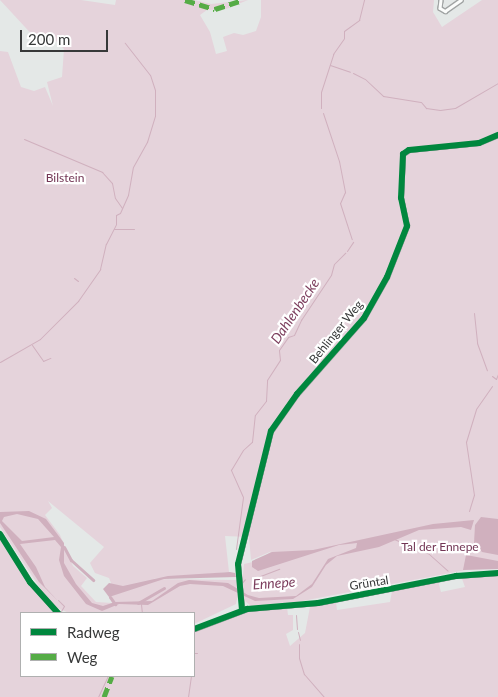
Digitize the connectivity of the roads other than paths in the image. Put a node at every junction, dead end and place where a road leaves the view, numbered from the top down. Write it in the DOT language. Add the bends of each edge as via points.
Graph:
graph roads {
  1 [pos="441,0"];
  2 [pos="461,0"];
  3 [pos="498,135"];
  4 [pos="0,534"];
  5 [pos="498,573"];
  6 [pos="242,610"];
  7 [pos="57,612"];
  8 [pos="195,629"];
  1 -- 2 [label="street" via="440,8 445,12"];
  3 -- 6 [label="street, Behlinger Weg" via="479,143 409,150 403,154 401,198 406,226 402,243 364,318 274,424 265,449 238,564"];
  4 -- 7 [label="street" via="30,582"];
  5 -- 6 [label="street, Grüntal" via="456,576 318,603"];
  6 -- 8 [label="street, Grüntal"];
}
